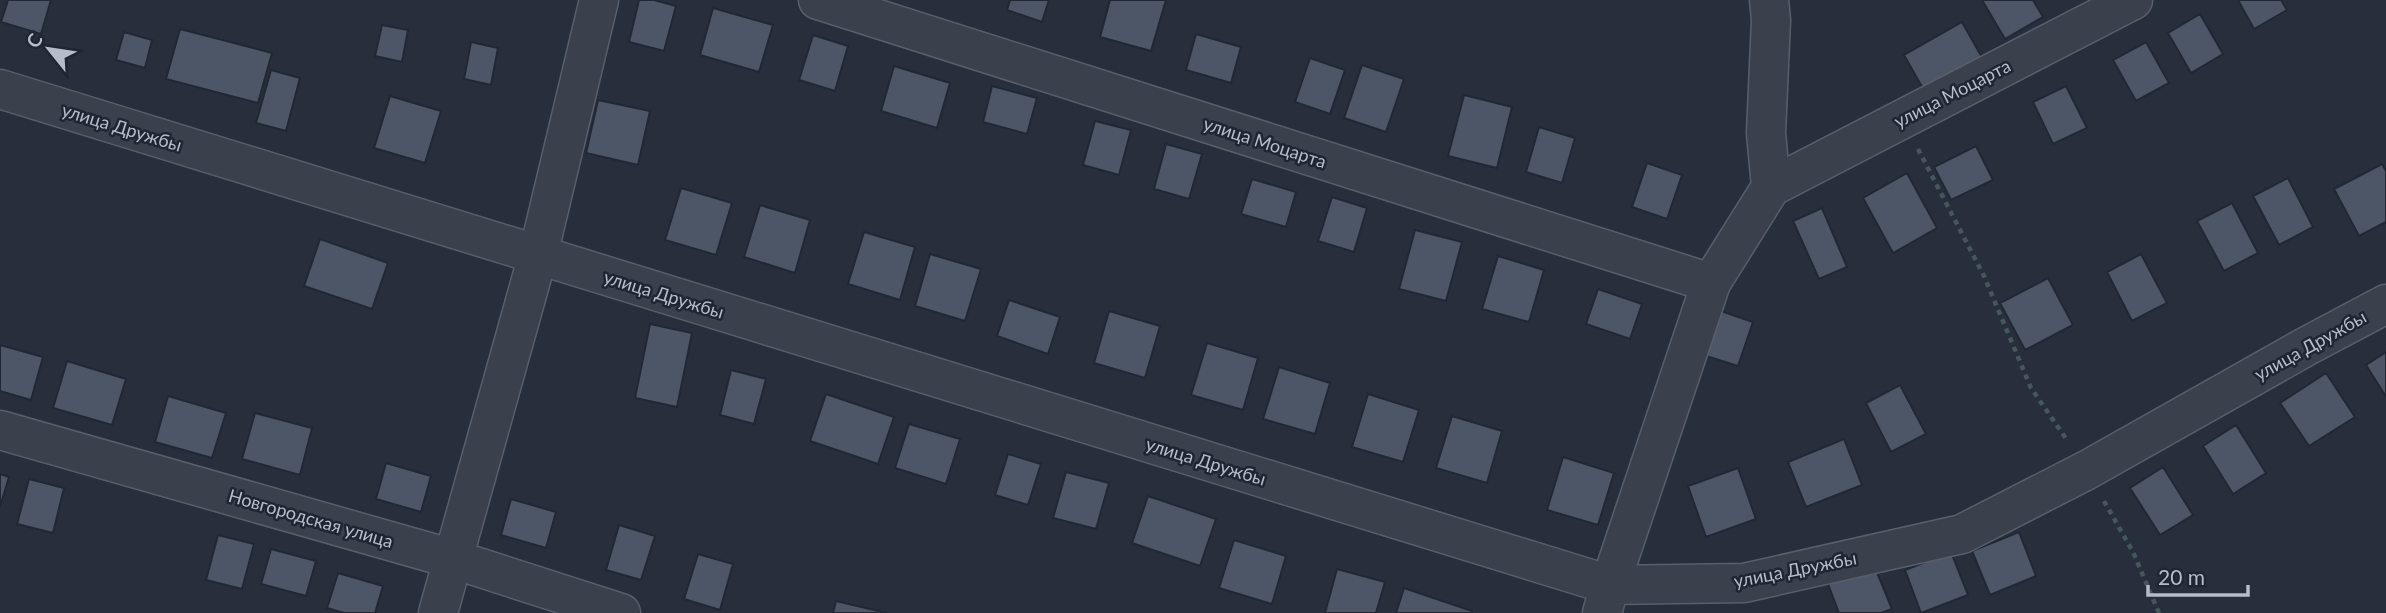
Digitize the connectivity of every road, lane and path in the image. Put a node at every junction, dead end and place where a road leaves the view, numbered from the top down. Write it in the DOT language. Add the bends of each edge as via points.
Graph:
graph roads {
  1 [pos="599,0"];
  2 [pos="818,0"];
  3 [pos="1769,0"];
  4 [pos="2133,0"];
  5 [pos="0,89"];
  6 [pos="1902,119"];
  7 [pos="1771,187"];
  8 [pos="538,255"];
  9 [pos="1711,283"];
  10 [pos="2386,304"];
  11 [pos="2386,322"];
  12 [pos="2295,352"];
  13 [pos="0,430"];
  14 [pos="2087,470"];
  15 [pos="453,559"];
  16 [pos="1606,599"];
  17 [pos="438,613"];
  18 [pos="621,613"];
  19 [pos="2159,613"];
  1 -- 8 [label="street"];
  2 -- 9 [label="street, улица Моцарта"];
  3 -- 7 [label="street" via="1766,133"];
  4 -- 6 [label="street, улица Моцарта"];
  5 -- 8 [label="street, улица Дружбы"];
  6 -- 7 [label="street, улица Моцарта"];
  6 -- 14 [label="path" via="1984,276 2031,388"];
  7 -- 9 [label="street"];
  8 -- 15 [label="street"];
  8 -- 16 [label="street, улица Дружбы"];
  9 -- 16 [label="street"];
  10 -- 12 [label="street, улица Дружбы"];
  11 -- 12 [label="street" via="2347,339"];
  12 -- 14 [label="street, улица Дружбы"];
  13 -- 15 [label="street, Новгородская улица"];
  14 -- 16 [label="street, улица Дружбы" via="1962,534 1744,583"];
  14 -- 19 [label="path" via="2133,552"];
  15 -- 17 [label="street"];
  15 -- 18 [label="street, Новгородская улица"];
}
